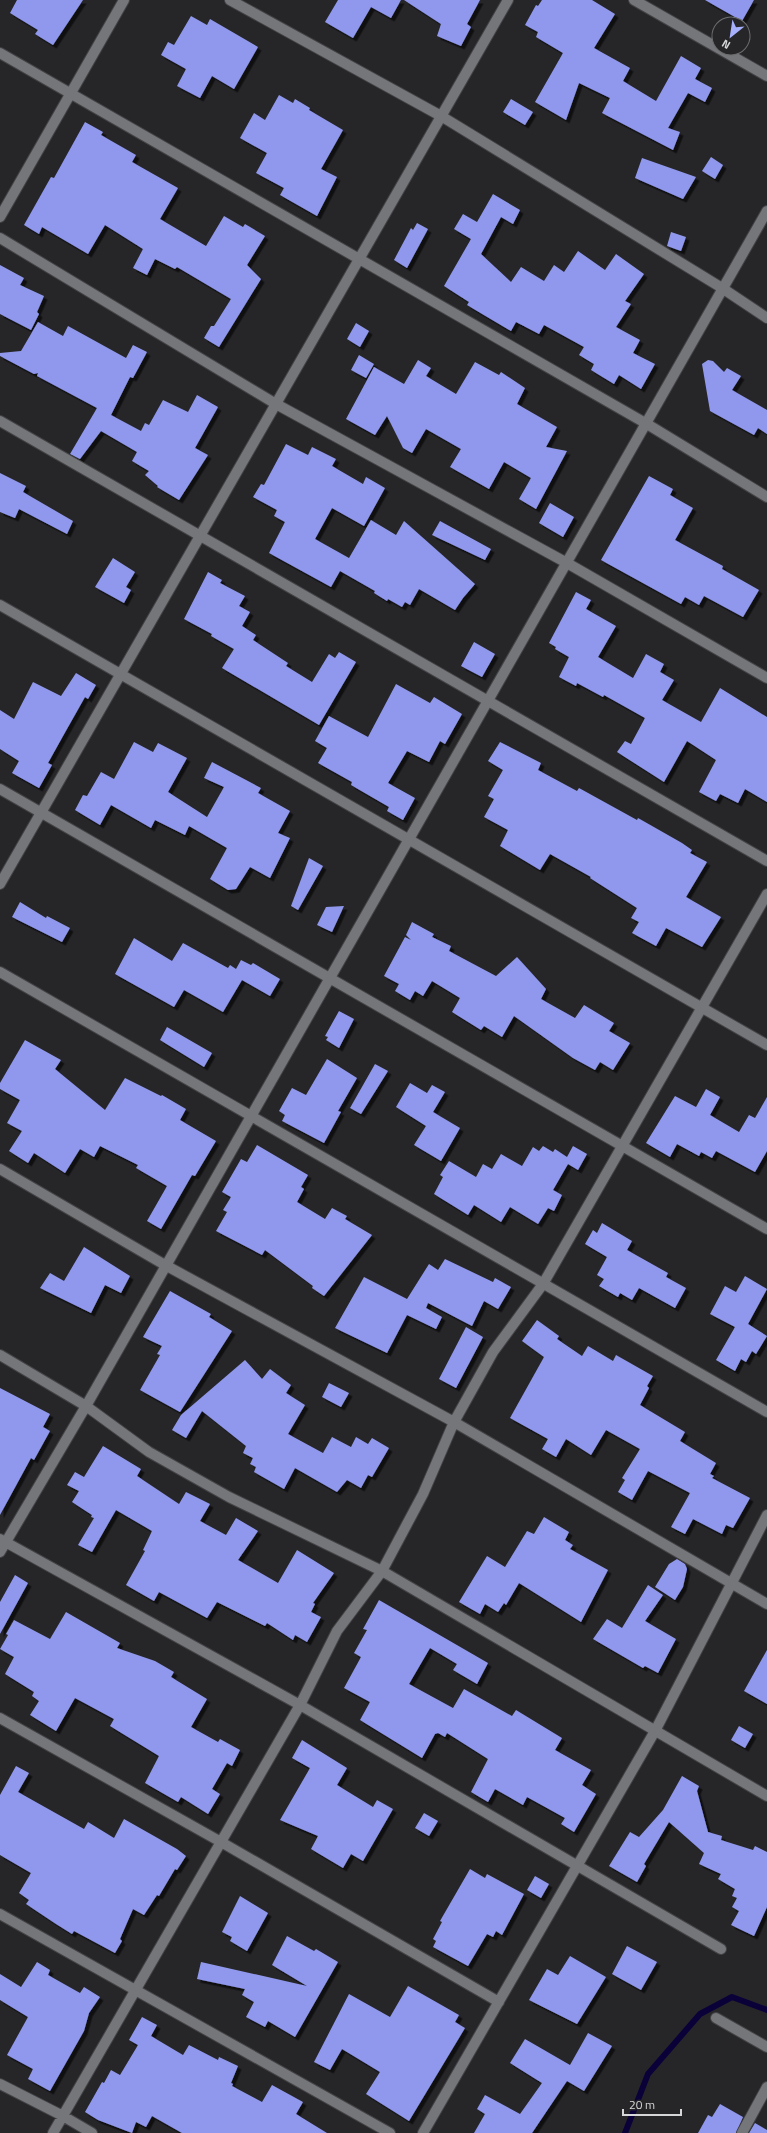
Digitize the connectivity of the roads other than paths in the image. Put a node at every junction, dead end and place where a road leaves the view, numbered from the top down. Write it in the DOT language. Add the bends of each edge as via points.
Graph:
graph roads {
  1 [pos="124,0"];
  2 [pos="230,0"];
  3 [pos="508,0"];
  4 [pos="634,0"];
  5 [pos="0,53"];
  6 [pos="767,76"];
  7 [pos="70,93"];
  8 [pos="441,116"];
  9 [pos="767,211"];
  10 [pos="0,217"];
  11 [pos="0,238"];
  12 [pos="359,259"];
  13 [pos="722,288"];
  14 [pos="767,318"];
  15 [pos="276,404"];
  16 [pos="0,421"];
  17 [pos="647,424"];
  18 [pos="767,497"];
  19 [pos="199,537"];
  20 [pos="567,563"];
  21 [pos="0,605"];
  22 [pos="120,675"];
  23 [pos="767,678"];
  24 [pos="488,701"];
  25 [pos="0,789"];
  26 [pos="41,812"];
  27 [pos="409,839"];
  28 [pos="767,861"];
  29 [pos="0,884"];
  30 [pos="767,894"];
  31 [pos="0,972"];
  32 [pos="329,978"];
  33 [pos="700,1006"];
  34 [pos="767,1045"];
  35 [pos="250,1115"];
  36 [pos="622,1146"];
  37 [pos="0,1169"];
  38 [pos="767,1229"];
  39 [pos="165,1265"];
  40 [pos="543,1284"];
  41 [pos="0,1355"];
  42 [pos="86,1406"];
  43 [pos="767,1412"];
  44 [pos="454,1422"];
  45 [pos="767,1515"];
  46 [pos="3,1540"];
  47 [pos="0,1552"];
  48 [pos="382,1571"];
  49 [pos="732,1584"];
  50 [pos="767,1604"];
  51 [pos="300,1705"];
  52 [pos="0,1718"];
  53 [pos="655,1731"];
  54 [pos="767,1796"];
  55 [pos="221,1842"];
  56 [pos="578,1865"];
  57 [pos="0,1914"];
  58 [pos="721,1949"];
  59 [pos="135,1989"];
  60 [pos="499,2002"];
  61 [pos="716,2018"];
  62 [pos="767,2047"];
  63 [pos="0,2084"];
  64 [pos="767,2087"];
  65 [pos="63,2116"];
  66 [pos="53,2133"];
  67 [pos="92,2133"];
  68 [pos="390,2133"];
  69 [pos="423,2133"];
  70 [pos="742,2133"];
  1 -- 7 [label="street"];
  2 -- 8 [label="street"];
  3 -- 8 [label="street"];
  4 -- 6 [label="street"];
  5 -- 7 [label="street"];
  7 -- 10 [label="street"];
  7 -- 12 [label="street"];
  8 -- 12 [label="street"];
  8 -- 13 [label="street"];
  9 -- 13 [label="street"];
  11 -- 15 [label="street"];
  12 -- 15 [label="street"];
  12 -- 17 [label="street"];
  13 -- 14 [label="street"];
  13 -- 17 [label="street"];
  15 -- 19 [label="street"];
  15 -- 20 [label="street"];
  16 -- 19 [label="street"];
  17 -- 18 [label="street"];
  17 -- 20 [label="street"];
  19 -- 22 [label="street"];
  19 -- 24 [label="street"];
  20 -- 23 [label="street"];
  20 -- 24 [label="street"];
  21 -- 22 [label="street"];
  22 -- 26 [label="street"];
  22 -- 27 [label="street"];
  24 -- 27 [label="street"];
  24 -- 28 [label="street"];
  25 -- 26 [label="street"];
  26 -- 29 [label="street"];
  26 -- 32 [label="street"];
  27 -- 32 [label="street"];
  27 -- 33 [label="street"];
  30 -- 33 [label="street"];
  31 -- 35 [label="street"];
  32 -- 35 [label="street"];
  32 -- 36 [label="street"];
  33 -- 34 [label="street"];
  33 -- 36 [label="street"];
  35 -- 39 [label="street"];
  35 -- 40 [label="street"];
  36 -- 38 [label="street"];
  36 -- 40 [label="street"];
  37 -- 39 [label="street"];
  39 -- 42 [label="street"];
  39 -- 44 [label="street"];
  40 -- 43 [label="street"];
  40 -- 44 [label="street" via="493,1352"];
  41 -- 42 [label="street"];
  42 -- 46 [label="street"];
  42 -- 48 [label="street" via="156,1456 229,1497"];
  44 -- 48 [label="street" via="423,1494"];
  44 -- 49 [label="street"];
  45 -- 49 [label="street"];
  46 -- 47 [label="street"];
  46 -- 51 [label="street"];
  48 -- 51 [label="street" via="337,1631"];
  48 -- 53 [label="street"];
  49 -- 50 [label="street"];
  49 -- 53 [label="street"];
  51 -- 55 [label="street"];
  51 -- 56 [label="street"];
  52 -- 55 [label="street"];
  53 -- 54 [label="street"];
  53 -- 56 [label="street"];
  55 -- 59 [label="street"];
  55 -- 60 [label="street"];
  56 -- 58 [label="street"];
  56 -- 60 [label="street"];
  57 -- 59 [label="street"];
  59 -- 65 [label="street"];
  59 -- 68 [label="street"];
  60 -- 69 [label="street"];
  61 -- 62 [label="street"];
  63 -- 65 [label="street"];
  64 -- 70 [label="street"];
  65 -- 66 [label="street"];
  65 -- 67 [label="street"];
}
